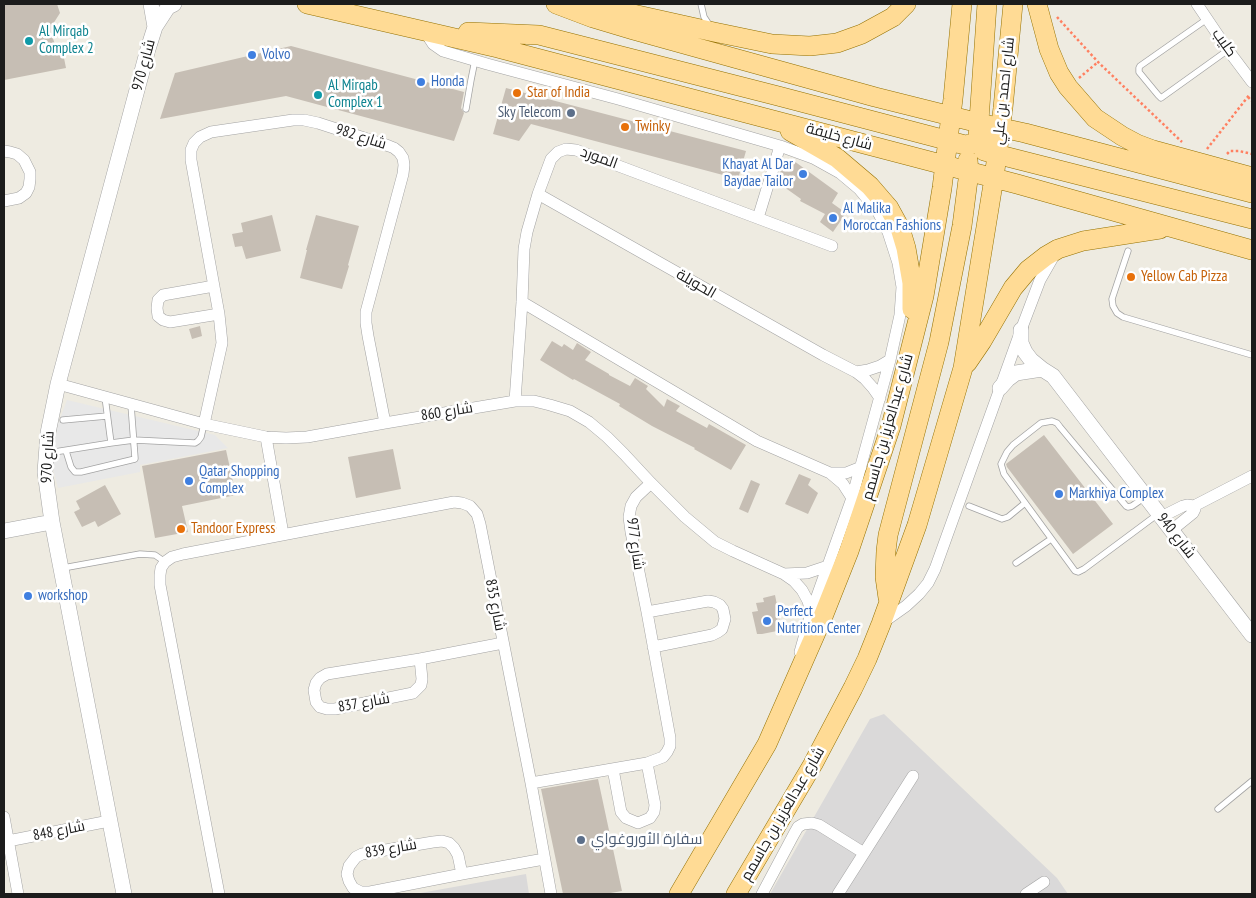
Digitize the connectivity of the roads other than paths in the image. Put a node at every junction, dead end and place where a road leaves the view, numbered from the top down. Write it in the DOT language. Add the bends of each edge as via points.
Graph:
graph roads {
  1 [pos="151,4"];
  2 [pos="174,4"];
  3 [pos="306,4"];
  4 [pos="557,4"];
  5 [pos="702,4"];
  6 [pos="906,4"];
  7 [pos="962,4"];
  8 [pos="987,4"];
  9 [pos="1013,4"];
  10 [pos="1197,4"];
  11 [pos="1045,9"];
  12 [pos="1207,19"];
  13 [pos="155,27"];
  14 [pos="424,30"];
  15 [pos="714,32"];
  16 [pos="1228,50"];
  17 [pos="475,60"];
  18 [pos="1252,82"];
  19 [pos="466,109"];
  20 [pos="950,116"];
  21 [pos="768,119"];
  22 [pos="979,123"];
  23 [pos="1000,128"];
  24 [pos="780,146"];
  25 [pos="972,147"];
  26 [pos="4,151"];
  27 [pos="944,165"];
  28 [pos="969,172"];
  29 [pos="1252,177"];
  30 [pos="994,178"];
  31 [pos="1252,193"];
  32 [pos="538,194"];
  33 [pos="4,201"];
  34 [pos="758,218"];
  35 [pos="1252,219"];
  36 [pos="1168,228"];
  37 [pos="888,232"];
  38 [pos="832,246"];
  39 [pos="1058,249"];
  40 [pos="1252,250"];
  41 [pos="1128,251"];
  42 [pos="214,286"];
  43 [pos="522,302"];
  44 [pos="219,314"];
  45 [pos="1021,330"];
  46 [pos="1252,355"];
  47 [pos="898,361"];
  48 [pos="963,368"];
  49 [pos="1042,369"];
  50 [pos="856,372"];
  51 [pos="58,384"];
  52 [pos="1000,388"];
  53 [pos="105,398"];
  54 [pos="880,398"];
  55 [pos="515,401"];
  56 [pos="131,404"];
  57 [pos="107,416"];
  58 [pos="63,420"];
  59 [pos="385,423"];
  60 [pos="204,424"];
  61 [pos="266,437"];
  62 [pos="134,440"];
  63 [pos="111,443"];
  64 [pos="66,450"];
  65 [pos="46,454"];
  66 [pos="861,467"];
  67 [pos="830,473"];
  68 [pos="1252,476"];
  69 [pos="651,483"];
  70 [pos="1146,497"];
  71 [pos="852,498"];
  72 [pos="1025,503"];
  73 [pos="969,506"];
  74 [pos="1194,506"];
  75 [pos="1160,515"];
  76 [pos="52,522"];
  77 [pos="1172,530"];
  78 [pos="4,531"];
  79 [pos="283,534"];
  80 [pos="1051,539"];
  81 [pos="165,562"];
  82 [pos="1016,563"];
  83 [pos="828,566"];
  84 [pos="61,569"];
  85 [pos="784,574"];
  86 [pos="888,602"];
  87 [pos="647,612"];
  88 [pos="810,613"];
  89 [pos="881,624"];
  90 [pos="1250,630"];
  91 [pos="503,643"];
  92 [pos="653,647"];
  93 [pos="420,659"];
  94 [pos="796,678"];
  95 [pos="647,762"];
  96 [pos="612,769"];
  97 [pos="913,776"];
  98 [pos="1252,781"];
  99 [pos="530,783"];
  100 [pos="1218,809"];
  101 [pos="4,817"];
  102 [pos="110,821"];
  103 [pos="8,841"];
  104 [pos="864,853"];
  105 [pos="544,859"];
  106 [pos="462,874"];
  107 [pos="1044,882"];
  108 [pos="18,894"];
  109 [pos="124,894"];
  110 [pos="219,894"];
  111 [pos="551,894"];
  112 [pos="680,894"];
  113 [pos="736,894"];
  114 [pos="762,894"];
  115 [pos="838,894"];
  116 [pos="1026,894"];
  1 -- 13 [label="street, شارع 970"];
  2 -- 13 [label="street, شارع 970"];
  3 -- 14 [label="main road, شارع خليفة"];
  4 -- 15 [label="main road" via="615,10"];
  4 -- 20 [label="main road" via="633,30"];
  5 -- 15 [label="lane" via="704,17"];
  6 -- 15 [label="main road" via="892,17 862,34 810,46 772,44"];
  7 -- 20 [label="main road, شارع احمد بن علي"];
  8 -- 22 [label="main road"];
  9 -- 23 [label="main road, شارع احمد بن علي"];
  10 -- 12 [label="street, كليب"];
  11 -- 29 [label="main road" via="1049,49 1059,72 1095,118 1137,144"];
  12 -- 16 [label="street, كليب"];
  12 -- 16 [label="lane" via="1140,66 1139,72 1161,98"];
  13 -- 51 [label="street, شارع 970"];
  14 -- 17 [label="street, شارع خليفة" via="437,48"];
  14 -- 21 [label="main road, شارع خليفة"];
  14 -- 25 [label="main road" via="539,35"];
  16 -- 18 [label="street, كليب"];
  17 -- 19 [label="lane"];
  17 -- 24 [label="street, شارع خليفة"];
  20 -- 22 [label="main road"];
  20 -- 25 [label="main road, شارع احمد بن علي"];
  21 -- 27 [label="main road, شارع خليفة"];
  21 -- 47 [label="main road" via="837,158 870,186 889,208 900,228 912,283 911,323"];
  22 -- 23 [label="main road"];
  22 -- 25 [label="main road"];
  23 -- 25 [label="main road" via="993,136"];
  23 -- 31 [label="main road"];
  24 -- 34 [label="street"];
  24 -- 37 [label="street, شارع خليفة" via="813,158 840,173 878,212"];
  25 -- 27 [label="main road"];
  25 -- 28 [label="main road"];
  25 -- 30 [label="main road, شارع احمد بن علي"];
  25 -- 35 [label="main road"];
  26 -- 33 [label="street" via="17,154 24,160 30,179 26,193"];
  27 -- 28 [label="main road, شارع خليفة"];
  27 -- 47 [label="main road, شارع عبدالعزيز بن جاسمم" via="924,296"];
  28 -- 30 [label="main road, شارع خليفة"];
  28 -- 86 [label="main road" via="939,342 888,534 884,577"];
  30 -- 36 [label="main road, شارع خليفة"];
  30 -- 48 [label="main road, شارع عبدالعزيز بن جاسمم"];
  32 -- 34 [label="street, المورد" via="551,159 566,149 576,150"];
  32 -- 43 [label="street, المورد" via="524,249"];
  32 -- 50 [label="street, الحويلة"];
  34 -- 38 [label="street, المورد"];
  36 -- 39 [label="main road" via="1083,241"];
  36 -- 40 [label="main road, شارع خليفة"];
  37 -- 47 [label="street, شارع عبدالعزيز بن جاسمم" via="902,287"];
  39 -- 45 [label="street" via="1040,280"];
  39 -- 48 [label="main road" via="1028,270 1013,288"];
  41 -- 46 [label="lane" via="1112,299 1117,313"];
  42 -- 44 [label="street, شارع 982"];
  42 -- 44 [label="street" via="163,295 158,300 158,316 170,322"];
  42 -- 59 [label="street, شارع 982" via="191,160 191,150 200,137 211,132 304,120 399,152 403,158 403,174 366,312"];
  43 -- 55 [label="street, المورد"];
  43 -- 67 [label="street" via="757,441"];
  44 -- 60 [label="street, شارع 982" via="222,342"];
  45 -- 49 [label="street, شارع 940" via="1024,352"];
  45 -- 52 [label="street"];
  47 -- 50 [label="street"];
  47 -- 54 [label="street, شارع عبدالعزيز بن جاسمم"];
  47 -- 94 [label="main road, شارع عبدالعزيز بن جاسمم" via="891,426 849,551"];
  48 -- 86 [label="main road, شارع عبدالعزيز بن جاسمم" via="917,525"];
  49 -- 52 [label="street" via="1016,373"];
  49 -- 70 [label="street, شارع 940" via="1053,376"];
  50 -- 54 [label="street, الحويلة"];
  51 -- 53 [label="street, شارع 860"];
  51 -- 65 [label="street, شارع 970"];
  52 -- 89 [label="street" via="928,583 906,606"];
  53 -- 56 [label="street, شارع 860"];
  53 -- 57 [label="lane"];
  54 -- 66 [label="street, شارع عبدالعزيز بن جاسمم"];
  55 -- 59 [label="street, شارع 860"];
  55 -- 69 [label="street, شارع 860" via="550,405 589,422"];
  56 -- 60 [label="street, شارع 860"];
  56 -- 62 [label="lane"];
  57 -- 58 [label="lane"];
  57 -- 63 [label="lane"];
  59 -- 61 [label="street, شارع 860" via="307,437"];
  60 -- 61 [label="street, شارع 860"];
  60 -- 62 [label="lane" via="195,443"];
  61 -- 79 [label="street"];
  62 -- 63 [label="lane"];
  62 -- 64 [label="lane" via="136,458 133,460 81,472 73,470"];
  63 -- 64 [label="lane"];
  64 -- 65 [label="lane"];
  65 -- 76 [label="street, شارع 970" via="45,472"];
  66 -- 67 [label="street" via="846,473"];
  66 -- 71 [label="street, شارع عبدالعزيز بن جاسمم"];
  67 -- 71 [label="street"];
  68 -- 74 [label="street"];
  69 -- 85 [label="street, شارع 860" via="715,542"];
  69 -- 87 [label="street, شارع 977" via="636,497 629,517"];
  70 -- 72 [label="lane" via="1126,506 1060,426 1052,421 1041,423 1013,445 1001,464 1004,474"];
  70 -- 75 [label="street, شارع 940"];
  71 -- 83 [label="street, شارع عبدالعزيز بن جاسمم"];
  72 -- 73 [label="lane" via="1002,519"];
  72 -- 80 [label="lane"];
  74 -- 75 [label="street" via="1183,506"];
  74 -- 77 [label="street" via="1193,512"];
  75 -- 77 [label="street, شارع 940"];
  75 -- 80 [label="lane" via="1078,572"];
  76 -- 78 [label="street"];
  76 -- 84 [label="street, شارع 970"];
  77 -- 90 [label="street, شارع 940"];
  79 -- 81 [label="street, شارع 835" via="183,554"];
  79 -- 91 [label="street, شارع 835" via="454,502 470,506 480,524"];
  80 -- 82 [label="lane"];
  81 -- 84 [label="lane" via="155,555 140,554"];
  81 -- 110 [label="street" via="161,568 160,585"];
  83 -- 85 [label="street, شارع 860" via="807,573"];
  83 -- 88 [label="street, شارع عبدالعزيز بن جاسمم"];
  84 -- 102 [label="street, شارع 970"];
  85 -- 88 [label="street, شارع 860" via="802,590"];
  86 -- 89 [label="main road, شارع عبدالعزيز بن جاسمم"];
  87 -- 92 [label="street, شارع 977"];
  87 -- 92 [label="street" via="708,601 720,605 725,619 722,629 712,635"];
  88 -- 94 [label="street, شارع عبدالعزيز بن جاسمم"];
  89 -- 113 [label="main road, شارع عبدالعزيز بن جاسمم" via="837,720"];
  91 -- 93 [label="street, شارع 837"];
  91 -- 99 [label="street, شارع 835"];
  92 -- 95 [label="street, شارع 977" via="670,746 663,757"];
  93 -- 93 [label="street, شارع 837" via="327,674 316,683 316,702 320,707 335,709 413,693 421,684"];
  94 -- 112 [label="main road, شارع عبدالعزيز بن جاسمم" via="768,744"];
  95 -- 96 [label="street, شارع 977"];
  95 -- 96 [label="street" via="654,812 650,818 638,823 621,812"];
  96 -- 99 [label="street, شارع 977"];
  97 -- 104 [label="street"];
  98 -- 100 [label="lane"];
  99 -- 105 [label="street, شارع 835"];
  101 -- 103 [label="street"];
  102 -- 103 [label="street, شارع 848"];
  102 -- 109 [label="street, شارع 970"];
  103 -- 108 [label="street"];
  104 -- 114 [label="street, شارع عبدالعزيز بن جاسمم" via="819,825 803,824 798,827"];
  104 -- 115 [label="street"];
  105 -- 106 [label="street, شارع 839"];
  105 -- 111 [label="street, شارع 835"];
  106 -- 106 [label="street, شارع 839" via="454,848 442,842 362,854 352,861 347,874 353,888 361,892"];
  107 -- 116 [label="street"];
}
